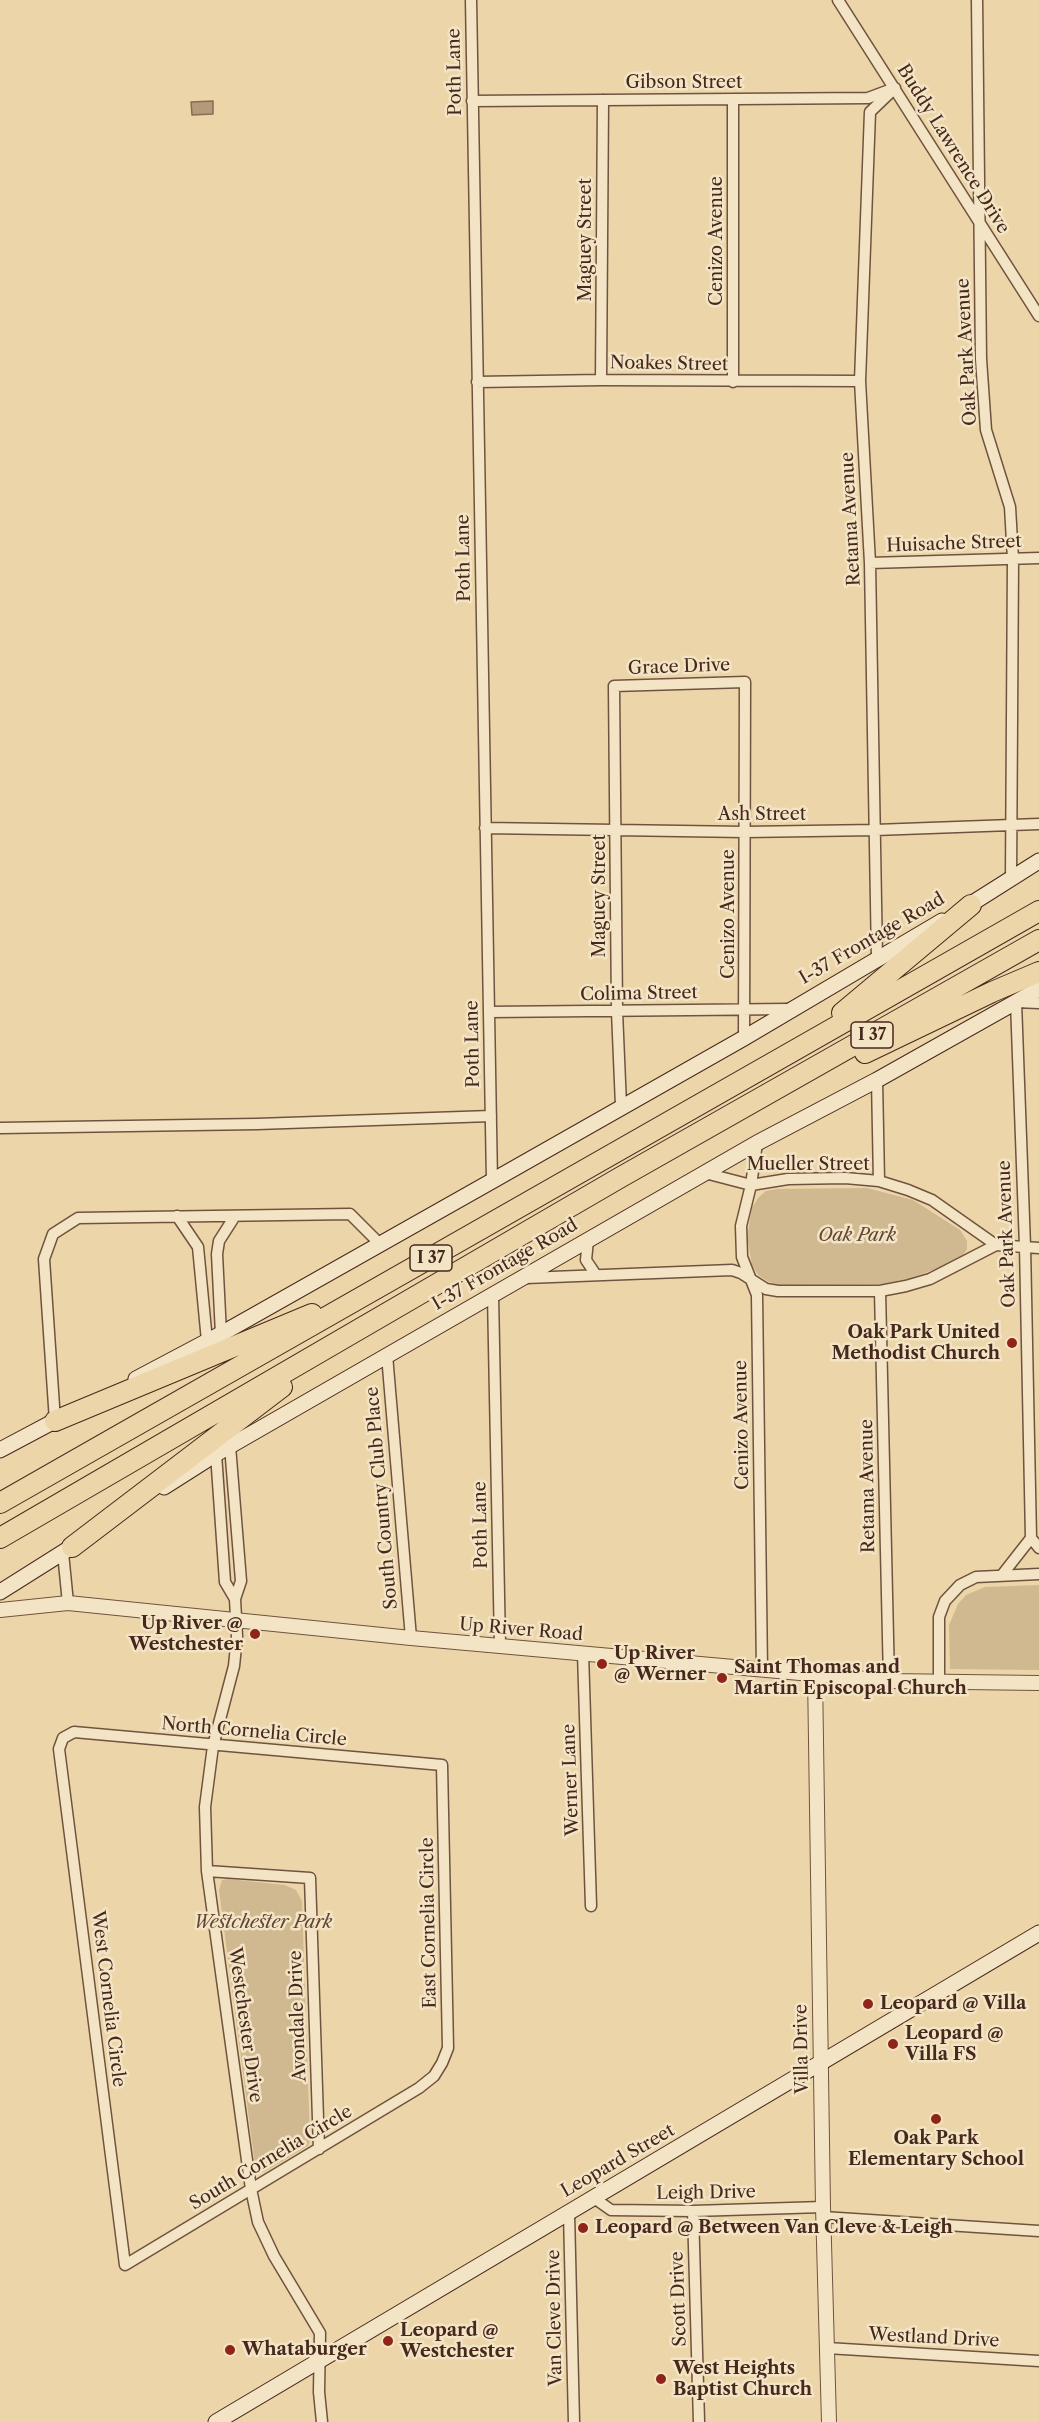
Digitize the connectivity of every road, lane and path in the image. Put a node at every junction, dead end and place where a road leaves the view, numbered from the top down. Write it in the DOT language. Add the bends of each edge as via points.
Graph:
graph roads {
  1 [pos="471,0"];
  2 [pos="838,0"];
  3 [pos="977,0"];
  4 [pos="895,88"];
  5 [pos="603,100"];
  6 [pos="734,100"];
  7 [pos="472,101"];
  8 [pos="978,222"];
  9 [pos="1039,316"];
  10 [pos="602,380"];
  11 [pos="860,381"];
  12 [pos="477,382"];
  13 [pos="733,382"];
  14 [pos="1039,558"];
  15 [pos="1013,559"];
  16 [pos="870,563"];
  17 [pos="745,682"];
  18 [pos="614,686"];
  19 [pos="1039,824"];
  20 [pos="1011,825"];
  21 [pos="485,828"];
  22 [pos="875,830"];
  23 [pos="616,831"];
  24 [pos="745,832"];
  25 [pos="1039,861"];
  26 [pos="1011,878"];
  27 [pos="970,905"];
  28 [pos="1039,911"];
  29 [pos="1039,940"];
  30 [pos="877,959"];
  31 [pos="1039,972"];
  32 [pos="1039,989"];
  33 [pos="1016,1002"];
  34 [pos="1039,1003"];
  35 [pos="746,1009"];
  36 [pos="789,1009"];
  37 [pos="617,1011"];
  38 [pos="489,1012"];
  39 [pos="744,1038"];
  40 [pos="798,1049"];
  41 [pos="877,1080"];
  42 [pos="621,1106"];
  43 [pos="491,1116"];
  44 [pos="0,1128"];
  45 [pos="705,1129"];
  46 [pos="757,1143"];
  47 [pos="705,1173"];
  48 [pos="492,1181"];
  49 [pos="879,1181"];
  50 [pos="751,1185"];
  51 [pos="177,1216"];
  52 [pos="235,1216"];
  53 [pos="588,1240"];
  54 [pos="380,1244"];
  55 [pos="996,1245"];
  56 [pos="1025,1246"];
  57 [pos="1039,1248"];
  58 [pos="216,1267"];
  59 [pos="201,1268"];
  60 [pos="596,1275"];
  61 [pos="524,1278"];
  62 [pos="751,1279"];
  63 [pos="880,1291"];
  64 [pos="492,1295"];
  65 [pos="360,1298"];
  66 [pos="221,1334"];
  67 [pos="345,1339"];
  68 [pos="207,1341"];
  69 [pos="387,1355"];
  70 [pos="55,1421"];
  71 [pos="230,1446"];
  72 [pos="0,1450"];
  73 [pos="216,1454"];
  74 [pos="0,1503"];
  75 [pos="0,1538"];
  76 [pos="1031,1538"];
  77 [pos="1039,1548"];
  78 [pos="68,1550"];
  79 [pos="1039,1574"];
  80 [pos="1002,1575"];
  81 [pos="0,1592"];
  82 [pos="235,1599"];
  83 [pos="68,1603"];
  84 [pos="0,1610"];
  85 [pos="237,1620"];
  86 [pos="411,1638"];
  87 [pos="500,1646"];
  88 [pos="583,1653"];
  89 [pos="762,1670"];
  90 [pos="815,1674"];
  91 [pos="889,1681"];
  92 [pos="939,1682"];
  93 [pos="1039,1683"];
  94 [pos="63,1738"];
  95 [pos="213,1746"];
  96 [pos="442,1765"];
  97 [pos="207,1871"];
  98 [pos="591,1906"];
  99 [pos="1039,1933"];
  100 [pos="820,2064"];
  101 [pos="434,2076"];
  102 [pos="319,2149"];
  103 [pos="251,2189"];
  104 [pos="594,2198"];
  105 [pos="693,2211"];
  106 [pos="569,2212"];
  107 [pos="823,2212"];
  108 [pos="1039,2231"];
  109 [pos="125,2265"];
  110 [pos="827,2348"];
  111 [pos="321,2360"];
  112 [pos="1039,2361"];
  113 [pos="216,2422"];
  114 [pos="322,2422"];
  115 [pos="574,2422"];
  116 [pos="699,2422"];
  117 [pos="829,2422"];
  1 -- 7 [label="street, Poth Lane"];
  2 -- 4 [label="street, Buddy Lawrence Drive"];
  3 -- 8 [label="street, Oak Park Avenue"];
  4 -- 6 [label="street, Gibson Street" via="868,98"];
  4 -- 8 [label="street, Buddy Lawrence Drive"];
  4 -- 11 [label="street, Retama Avenue" via="870,112"];
  5 -- 6 [label="street, Gibson Street"];
  5 -- 7 [label="street, Gibson Street"];
  5 -- 10 [label="street, Maguey Street"];
  6 -- 13 [label="street, Cenizo Avenue"];
  7 -- 12 [label="street, Poth Lane"];
  8 -- 9 [label="street, Buddy Lawrence Drive"];
  8 -- 15 [label="street, Oak Park Avenue" via="986,430 1010,507"];
  10 -- 12 [label="street, Noakes Street"];
  10 -- 13 [label="street, Noakes Street"];
  11 -- 13 [label="street, Noakes Street"];
  11 -- 16 [label="street, Retama Avenue"];
  12 -- 21 [label="street, Poth Lane"];
  14 -- 15 [label="street, Huisache Street"];
  15 -- 16 [label="street, Huisache Street"];
  15 -- 20 [label="street, Oak Park Avenue"];
  16 -- 22 [label="street, Retama Avenue"];
  17 -- 18 [label="street, Grace Drive"];
  17 -- 24 [label="street, Cenizo Avenue"];
  18 -- 23 [label="street, Maguey Street"];
  19 -- 20 [label="street, Ash Street"];
  20 -- 22 [label="street, Ash Street"];
  20 -- 26 [label="street, Oak Park Avenue"];
  21 -- 23 [label="street, Ash Street"];
  21 -- 38 [label="street, Poth Lane"];
  22 -- 24 [label="street, Ash Street"];
  22 -- 30 [label="street, Retama Avenue"];
  23 -- 24 [label="street, Ash Street"];
  23 -- 37 [label="street, Maguey Street"];
  24 -- 35 [label="street, Cenizo Avenue"];
  25 -- 26 [label="main road, I-37 Frontage Road"];
  26 -- 27 [label="main road, I-37 Frontage Road"];
  27 -- 30 [label="main road, I-37 Frontage Road"];
  27 -- 40 [label="highway"];
  28 -- 40 [label="highway, I 37"];
  29 -- 45 [label="highway, I 37"];
  30 -- 36 [label="main road, I-37 Frontage Road"];
  31 -- 45 [label="highway" via="886,1042 745,1116"];
  32 -- 33 [label="main road, I-37 Frontage Road"];
  33 -- 34 [label="street"];
  33 -- 41 [label="main road, I-37 Frontage Road"];
  33 -- 56 [label="street, Oak Park Avenue"];
  35 -- 36 [label="street, Colima Street"];
  35 -- 37 [label="street, Colima Street"];
  35 -- 39 [label="street, Cenizo Avenue"];
  36 -- 39 [label="main road, I-37 Frontage Road"];
  37 -- 38 [label="street, Colima Street"];
  37 -- 42 [label="street, Maguey Street"];
  38 -- 43 [label="street, Poth Lane"];
  39 -- 42 [label="main road, I-37 Frontage Road"];
  40 -- 65 [label="highway, I 37"];
  41 -- 46 [label="main road, I-37 Frontage Road"];
  41 -- 49 [label="street"];
  42 -- 48 [label="main road, I-37 Frontage Road"];
  43 -- 44 [label="street"];
  43 -- 48 [label="street, Poth Lane"];
  45 -- 67 [label="highway, I 37"];
  46 -- 47 [label="main road, I-37 Frontage Road"];
  46 -- 50 [label="street, Cenizo Avenue"];
  47 -- 50 [label="street, Mueller Street"];
  47 -- 53 [label="main road, I-37 Frontage Road"];
  48 -- 54 [label="main road, I-37 Frontage Road"];
  49 -- 50 [label="street, Mueller Street" via="788,1179"];
  49 -- 55 [label="street, Mueller Street" via="932,1200"];
  50 -- 62 [label="street, Cenizo Avenue" via="741,1226 742,1257"];
  51 -- 52 [label="street"];
  51 -- 59 [label="street" via="195,1240"];
  51 -- 70 [label="street" via="78,1218 53,1234 44,1259"];
  52 -- 54 [label="street" via="350,1214"];
  52 -- 58 [label="street" via="219,1241"];
  53 -- 60 [label="street" via="586,1260"];
  53 -- 61 [label="main road, I-37 Frontage Road"];
  54 -- 66 [label="main road, I-37 Frontage Road"];
  55 -- 56 [label="street"];
  55 -- 63 [label="street" via="930,1279"];
  56 -- 57 [label="street"];
  56 -- 76 [label="street, Oak Park Avenue"];
  58 -- 59 [label="street"];
  58 -- 66 [label="street"];
  59 -- 68 [label="street"];
  60 -- 61 [label="street"];
  60 -- 62 [label="street" via="732,1270"];
  61 -- 64 [label="main road, I-37 Frontage Road"];
  62 -- 63 [label="street" via="766,1289 778,1291"];
  62 -- 89 [label="street, Cenizo Avenue" via="757,1295"];
  63 -- 91 [label="street, Retama Avenue"];
  64 -- 69 [label="main road, I-37 Frontage Road"];
  64 -- 87 [label="street, Poth Lane"];
  65 -- 70 [label="highway" via="314,1313"];
  65 -- 74 [label="highway, I 37"];
  66 -- 68 [label="main road, I-37 Frontage Road"];
  67 -- 75 [label="highway, I 37"];
  67 -- 78 [label="highway"];
  68 -- 70 [label="main road, I-37 Frontage Road"];
  69 -- 71 [label="main road, I-37 Frontage Road"];
  69 -- 86 [label="street, South Country Club Place"];
  70 -- 72 [label="main road, I-37 Frontage Road"];
  71 -- 73 [label="main road, I-37 Frontage Road"];
  71 -- 82 [label="street" via="241,1581"];
  73 -- 78 [label="main road, I-37 Frontage Road"];
  73 -- 82 [label="street" via="225,1582"];
  76 -- 77 [label="street"];
  76 -- 80 [label="street"];
  78 -- 81 [label="main road, I-37 Frontage Road"];
  78 -- 83 [label="street"];
  79 -- 80 [label="street"];
  80 -- 92 [label="street" via="976,1577 945,1600 939,1617"];
  82 -- 85 [label="street, Westchester Drive"];
  83 -- 84 [label="street, Up River Road"];
  83 -- 85 [label="street, Up River Road"];
  85 -- 86 [label="street, Up River Road"];
  85 -- 95 [label="street, Westchester Drive" via="234,1666"];
  86 -- 87 [label="street, Up River Road"];
  87 -- 88 [label="street, Up River Road"];
  88 -- 89 [label="street, Up River Road"];
  88 -- 98 [label="street, Werner Lane"];
  89 -- 90 [label="street, Up River Road"];
  90 -- 91 [label="street, Up River Road"];
  90 -- 100 [label="street, Villa Drive"];
  91 -- 92 [label="street, Up River Road"];
  92 -- 93 [label="street, Up River Road"];
  94 -- 95 [label="street, North Cornelia Circle" via="74,1732"];
  94 -- 109 [label="street, West Cornelia Circle" via="59,1749"];
  95 -- 96 [label="street, North Cornelia Circle"];
  95 -- 97 [label="street, Westchester Drive" via="205,1807"];
  96 -- 101 [label="street, East Cornelia Circle" via="448,2048"];
  97 -- 102 [label="street, Avondale Drive" via="310,1878"];
  97 -- 103 [label="street, Westchester Drive"];
  99 -- 100 [label="main road, Leopard Street"];
  100 -- 104 [label="main road, Leopard Street"];
  100 -- 107 [label="street, Villa Drive"];
  101 -- 102 [label="street, South Cornelia Circle"];
  102 -- 103 [label="street, South Cornelia Circle"];
  103 -- 109 [label="street, South Cornelia Circle"];
  103 -- 111 [label="street, Westchester Drive" via="258,2222 274,2256 320,2333"];
  104 -- 105 [label="street, Leigh Drive" via="611,2210"];
  104 -- 106 [label="main road, Leopard Street"];
  105 -- 107 [label="street, Leigh Drive"];
  105 -- 116 [label="street, Scott Drive"];
  106 -- 111 [label="main road, Leopard Street"];
  106 -- 115 [label="street, Van Cleve Drive"];
  107 -- 108 [label="street, Leigh Drive"];
  107 -- 110 [label="street, Villa Drive"];
  110 -- 112 [label="street, Westland Drive"];
  110 -- 117 [label="street, Villa Drive"];
  111 -- 113 [label="main road, Leopard Street"];
  111 -- 114 [label="street, Westchester Drive"];
}
